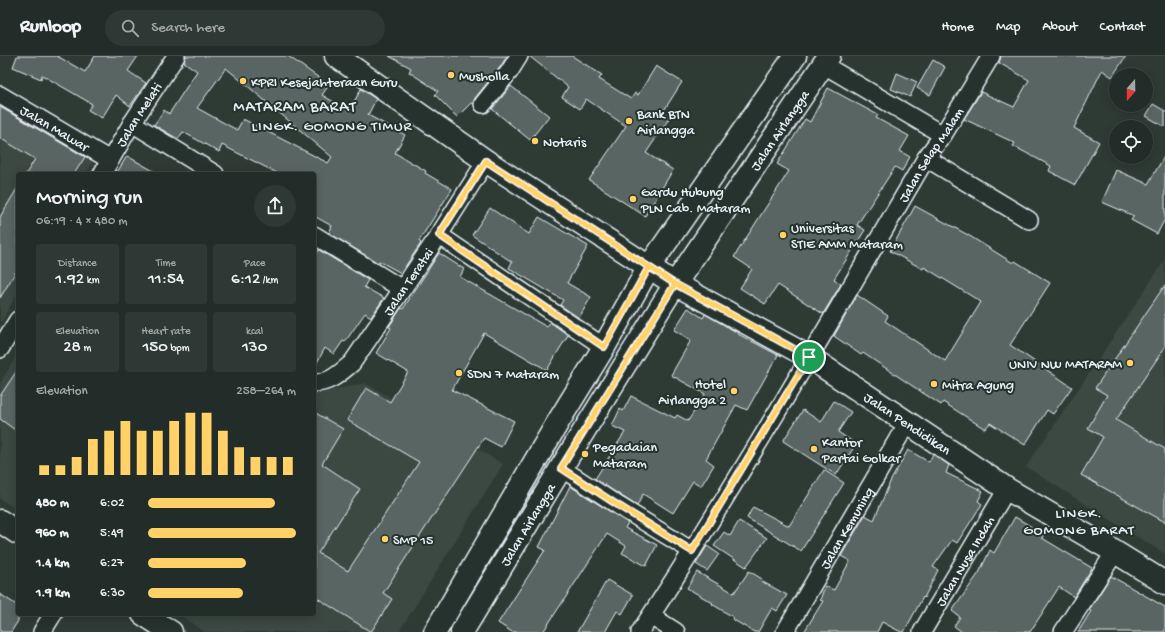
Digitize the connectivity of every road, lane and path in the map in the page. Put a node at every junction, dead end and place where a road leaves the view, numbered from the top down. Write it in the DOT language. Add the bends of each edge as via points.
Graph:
graph roads {
  1 [pos="176,56"];
  2 [pos="336,56"];
  3 [pos="519,56"];
  4 [pos="795,56"];
  5 [pos="991,56"];
  6 [pos="826,60"];
  7 [pos="0,94"];
  8 [pos="483,104"];
  9 [pos="132,123"];
  10 [pos="943,135"];
  11 [pos="926,158"];
  12 [pos="486,161"];
  13 [pos="106,167"];
  14 [pos="212,172"];
  15 [pos="1029,220"];
  16 [pos="439,235"];
  17 [pos="316,236"];
  18 [pos="649,267"];
  19 [pos="675,284"];
  20 [pos="402,289"];
  21 [pos="16,323"];
  22 [pos="604,347"];
  23 [pos="0,349"];
  24 [pos="809,357"];
  25 [pos="316,383"];
  26 [pos="909,424"];
  27 [pos="561,468"];
  28 [pos="1007,489"];
  29 [pos="0,521"];
  30 [pos="16,532"];
  31 [pos="692,551"];
  32 [pos="1115,552"];
  33 [pos="1165,583"];
  34 [pos="52,616"];
  35 [pos="146,616"];
  36 [pos="651,616"];
  37 [pos="42,632"];
  38 [pos="171,632"];
  39 [pos="435,632"];
  40 [pos="462,632"];
  41 [pos="640,632"];
  42 [pos="676,632"];
  43 [pos="784,632"];
  44 [pos="922,632"];
  45 [pos="1063,632"];
  1 -- 9 [label="street, Jalan Melati"];
  2 -- 12 [label="main road, Jalan Pendidikan"];
  3 -- 8 [label="street" via="510,72"];
  4 -- 18 [label="main road, Jalan Airlangga"];
  5 -- 10 [label="street, Jalan Selap Malam"];
  6 -- 10 [label="street"];
  6 -- 19 [label="main road, Jalan Airlangga"];
  7 -- 13 [label="street, Jalan Mawar"];
  9 -- 13 [label="street, Jalan Melati"];
  9 -- 14 [label="street"];
  10 -- 11 [label="street, Jalan Selap Malam"];
  11 -- 15 [label="street"];
  11 -- 24 [label="street, Jalan Selap Malam"];
  12 -- 16 [label="street, Jalan Teratai"];
  12 -- 18 [label="main road, Jalan Pendidikan"];
  16 -- 20 [label="street, Jalan Teratai"];
  16 -- 22 [label="street"];
  17 -- 20 [label="street"];
  18 -- 19 [label="main road, Jalan Pendidikan"];
  18 -- 22 [label="main road, Jalan Airlangga"];
  19 -- 24 [label="main road, Jalan Pendidikan"];
  19 -- 27 [label="main road, Jalan Airlangga"];
  20 -- 25 [label="street, Jalan Teratai" via="352,363 337,376 323,383"];
  21 -- 23 [label="street"];
  22 -- 39 [label="main road, Jalan Airlangga"];
  24 -- 26 [label="main road, Jalan Pendidikan"];
  24 -- 31 [label="street, Jalan Selap Malam"];
  26 -- 28 [label="main road, Jalan Pendidikan"];
  26 -- 43 [label="street, Jalan Kemuning"];
  27 -- 31 [label="street"];
  27 -- 40 [label="main road, Jalan Airlangga"];
  28 -- 32 [label="main road, Jalan Pendidikan"];
  28 -- 44 [label="street, Jalan Nusa Indah"];
  29 -- 30 [label="main road"];
  31 -- 36 [label="street, Jalan Selap Malam"];
  32 -- 33 [label="main road, Jalan Pendidikan"];
  32 -- 45 [label="street"];
  34 -- 37 [label="street"];
  35 -- 38 [label="main road"];
  36 -- 41 [label="street, Jalan Selap Malam"];
  36 -- 42 [label="street"];
}
